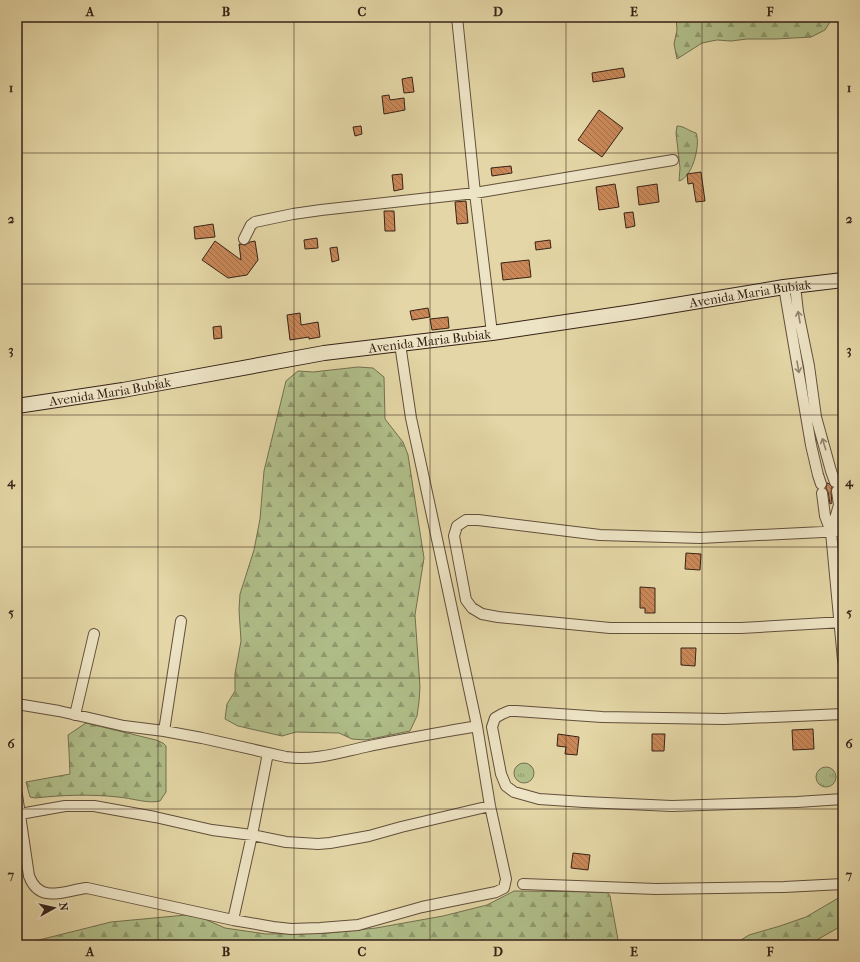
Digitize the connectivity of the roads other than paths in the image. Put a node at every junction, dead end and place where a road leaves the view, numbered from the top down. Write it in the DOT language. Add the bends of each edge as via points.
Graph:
graph roads {
  1 [pos="457,17"];
  2 [pos="673,160"];
  3 [pos="475,193"];
  4 [pos="244,239"];
  5 [pos="843,280"];
  6 [pos="789,287"];
  7 [pos="492,333"];
  8 [pos="400,344"];
  9 [pos="17,406"];
  10 [pos="831,472"];
  11 [pos="820,484"];
  12 [pos="843,531"];
  13 [pos="830,532"];
  14 [pos="181,621"];
  15 [pos="841,622"];
  16 [pos="94,634"];
  17 [pos="843,660"];
  18 [pos="17,704"];
  19 [pos="843,714"];
  20 [pos="76,715"];
  21 [pos="477,726"];
  22 [pos="164,731"];
  23 [pos="268,753"];
  24 [pos="17,795"];
  25 [pos="843,799"];
  26 [pos="490,806"];
  27 [pos="20,814"];
  28 [pos="252,835"];
  29 [pos="522,884"];
  30 [pos="843,884"];
  31 [pos="234,920"];
  1 -- 3 [label="street"];
  2 -- 3 [label="street"];
  3 -- 4 [label="street" via="278,217 255,222"];
  3 -- 7 [label="street"];
  5 -- 6 [label="street, Avenida Maria Bubiak"];
  6 -- 7 [label="street, Avenida Maria Bubiak"];
  10 -- 6 [label="street, one-way" via="816,417"];
  6 -- 11 [label="street, one-way" via="811,445"];
  7 -- 8 [label="street, Avenida Maria Bubiak"];
  8 -- 9 [label="street, Avenida Maria Bubiak" via="324,353 122,390"];
  8 -- 21 [label="street" via="411,418"];
  10 -- 11 [label="street" via="825,475"];
  10 -- 13 [label="street" via="839,505"];
  11 -- 13 [label="street"];
  12 -- 13 [label="street"];
  13 -- 15 [label="street"];
  13 -- 15 [label="street" via="700,538 600,535 466,520 456,526 454,536 466,600 472,608 482,614 610,628 741,628"];
  14 -- 22 [label="street"];
  15 -- 17 [label="street"];
  16 -- 20 [label="street"];
  18 -- 20 [label="street"];
  19 -- 25 [label="street" via="724,719 602,717 509,711 495,718 492,727 506,786 514,792 539,798 672,806"];
  20 -- 22 [label="street" via="124,726"];
  21 -- 23 [label="street" via="318,758 298,759"];
  21 -- 26 [label="street"];
  22 -- 23 [label="street"];
  23 -- 28 [label="street"];
  24 -- 27 [label="street"];
  26 -- 28 [label="street" via="330,843 286,842"];
  26 -- 31 [label="street" via="506,879 504,888 496,892 422,907 358,925 291,929"];
  27 -- 28 [label="street" via="65,806 85,806"];
  27 -- 31 [label="street" via="29,876 38,889 47,894 87,888"];
  28 -- 31 [label="street"];
  29 -- 30 [label="street" via="656,889"];
}
